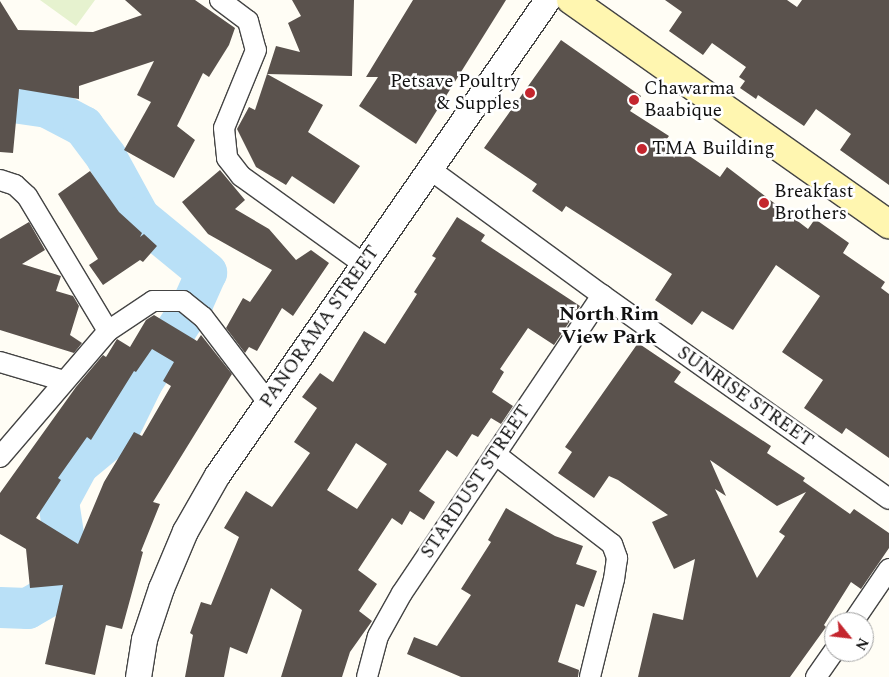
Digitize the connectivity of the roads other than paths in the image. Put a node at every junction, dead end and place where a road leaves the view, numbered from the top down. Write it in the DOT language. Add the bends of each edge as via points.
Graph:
graph roads {
  1 [pos="220,0"];
  2 [pos="547,0"];
  3 [pos="571,0"];
  4 [pos="431,170"];
  5 [pos="0,180"];
  6 [pos="889,224"];
  7 [pos="365,265"];
  8 [pos="602,296"];
  9 [pos="108,330"];
  10 [pos="0,362"];
  11 [pos="64,382"];
  12 [pos="267,401"];
  13 [pos="495,454"];
  14 [pos="0,457"];
  15 [pos="889,499"];
  16 [pos="889,569"];
  17 [pos="860,612"];
  18 [pos="826,662"];
  19 [pos="138,677"];
  20 [pos="367,677"];
  21 [pos="590,677"];
  22 [pos="816,677"];
  1 -- 7 [label="street" via="248,21 256,50 224,128 227,158 241,176"];
  2 -- 4 [label="street, PANORAMA STREET"];
  3 -- 6 [label="main road"];
  4 -- 7 [label="street, PANORAMA STREET"];
  4 -- 8 [label="street, SUNRISE STREET"];
  5 -- 9 [label="street" via="16,185 27,196"];
  7 -- 12 [label="street, PANORAMA STREET"];
  8 -- 13 [label="street, STARDUST STREET"];
  8 -- 15 [label="street, SUNRISE STREET"];
  9 -- 11 [label="street"];
  9 -- 12 [label="street" via="153,301 183,301 203,317"];
  10 -- 11 [label="street"];
  11 -- 14 [label="street"];
  12 -- 19 [label="street, PANORAMA STREET" via="217,475 185,532 153,613"];
  13 -- 20 [label="street, STARDUST STREET" via="402,593 378,636"];
  13 -- 21 [label="street" via="612,544 617,558 614,579"];
  16 -- 17 [label="street"];
  18 -- 22 [label="street"];
}
